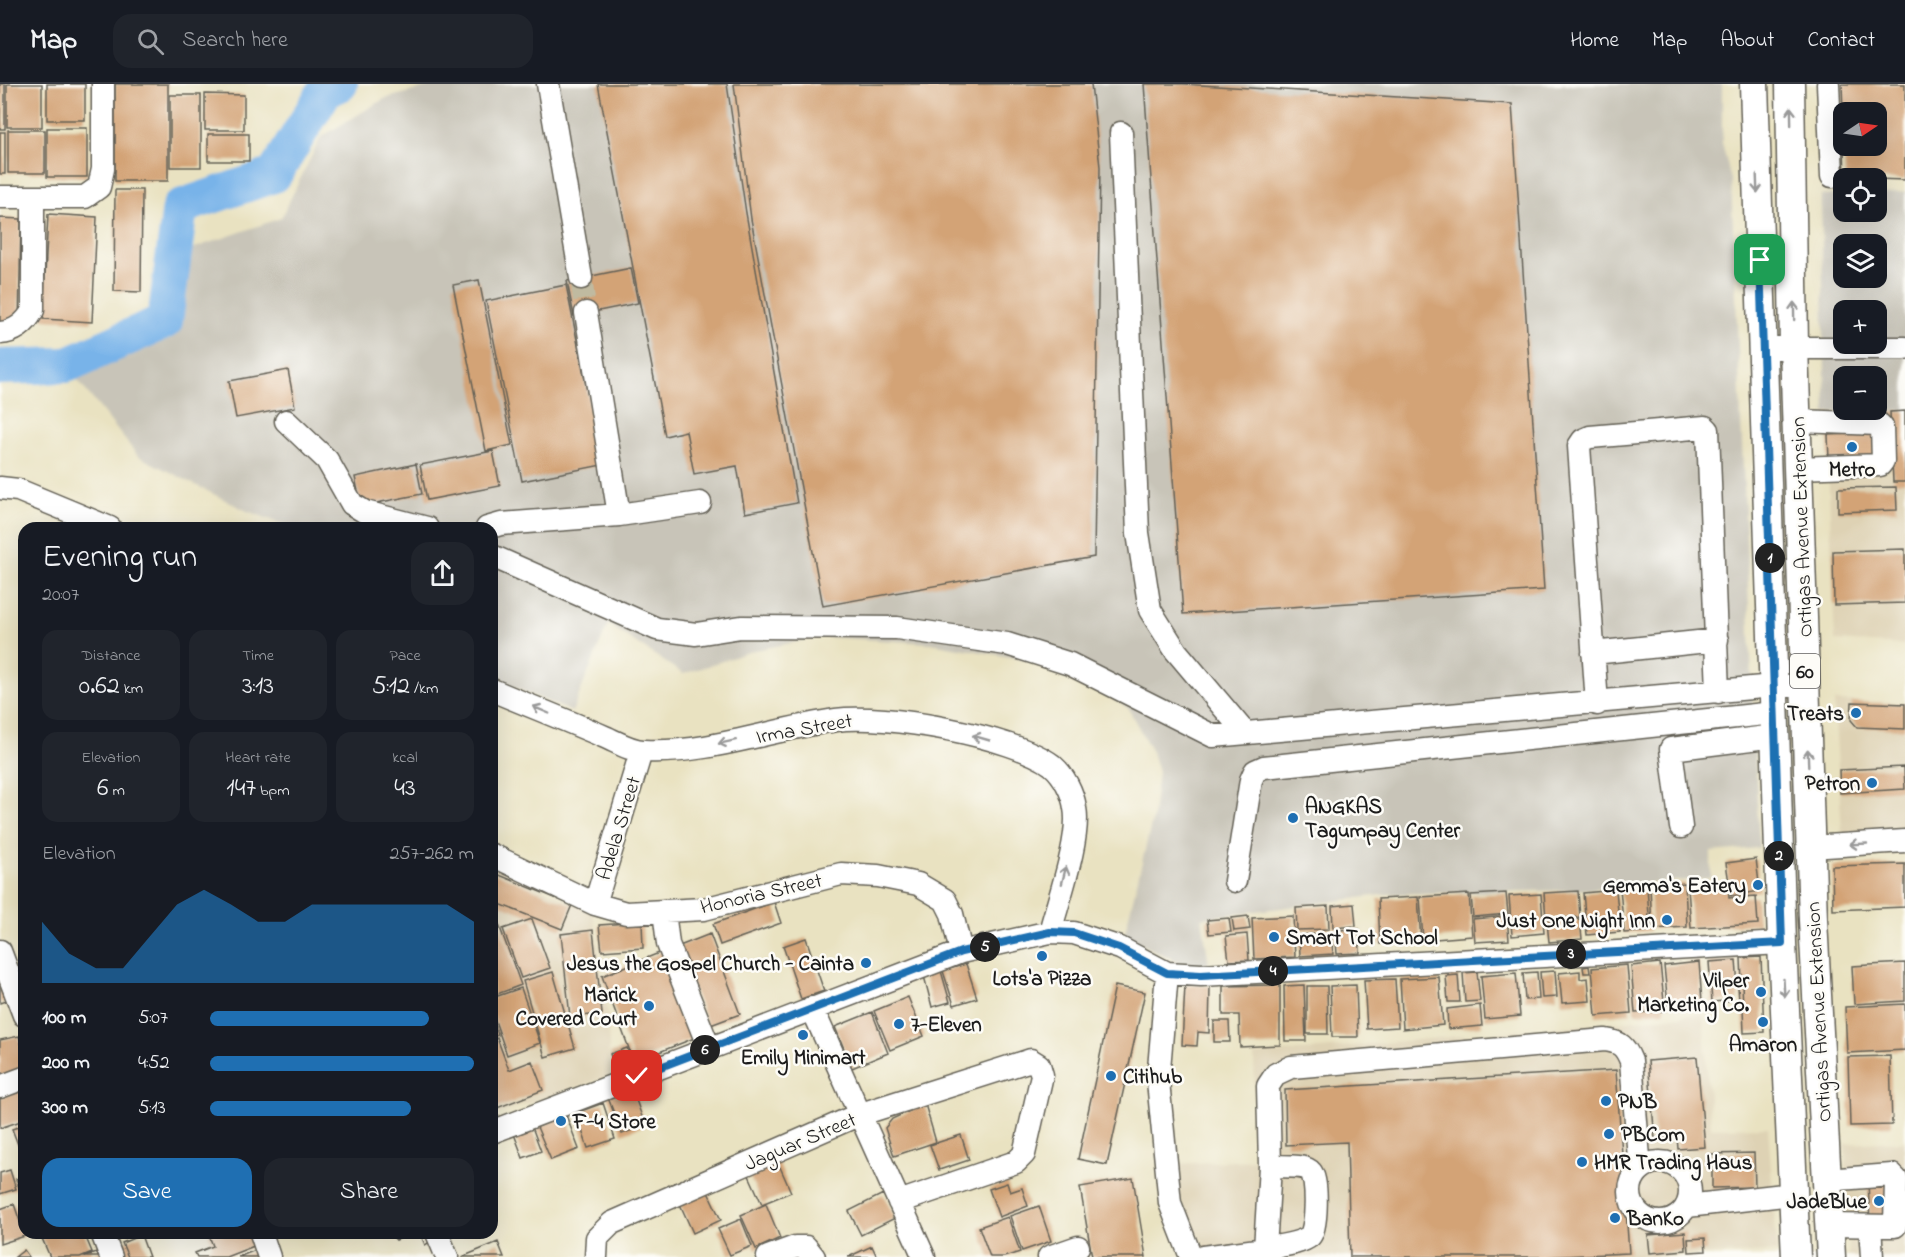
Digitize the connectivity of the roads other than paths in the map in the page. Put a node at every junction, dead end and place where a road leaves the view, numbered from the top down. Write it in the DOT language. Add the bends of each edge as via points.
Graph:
graph roads {
  1 [pos="103,84"];
  2 [pos="548,84"];
  3 [pos="1754,84"];
  4 [pos="1790,84"];
  5 [pos="1828,84"];
  6 [pos="1121,133"];
  7 [pos="1832,176"];
  8 [pos="0,197"];
  9 [pos="33,198"];
  10 [pos="580,278"];
  11 [pos="586,313"];
  12 [pos="0,333"];
  13 [pos="1794,346"];
  14 [pos="1763,348"];
  15 [pos="1905,348"];
  16 [pos="286,421"];
  17 [pos="1798,421"];
  18 [pos="1798,468"];
  19 [pos="0,488"];
  20 [pos="700,503"];
  21 [pos="619,515"];
  22 [pos="96,522"];
  23 [pos="404,522"];
  24 [pos="498,525"];
  25 [pos="498,559"];
  26 [pos="1717,640"];
  27 [pos="1593,653"];
  28 [pos="1805,686"];
  29 [pos="498,692"];
  30 [pos="1718,692"];
  31 [pos="1597,704"];
  32 [pos="1774,712"];
  33 [pos="1668,725"];
  34 [pos="1245,733"];
  35 [pos="1671,750"];
  36 [pos="641,752"];
  37 [pos="1681,827"];
  38 [pos="1905,841"];
  39 [pos="1810,847"];
  40 [pos="498,858"];
  41 [pos="1235,881"];
  42 [pos="595,904"];
  43 [pos="664,911"];
  44 [pos="1050,932"];
  45 [pos="1782,943"];
  46 [pos="0,951"];
  47 [pos="961,952"];
  48 [pos="1167,973"];
  49 [pos="18,999"];
  50 [pos="812,1008"];
  51 [pos="709,1048"];
  52 [pos="18,1080"];
  53 [pos="0,1087"];
  54 [pos="858,1115"];
  55 [pos="498,1130"];
  56 [pos="1270,1166"];
  57 [pos="1640,1170"];
  58 [pos="1826,1180"];
  59 [pos="1793,1194"];
  60 [pos="899,1202"];
  61 [pos="1687,1206"];
  62 [pos="1829,1225"];
  63 [pos="1870,1226"];
  64 [pos="104,1239"];
  65 [pos="263,1239"];
  66 [pos="440,1239"];
  67 [pos="1078,1247"];
  68 [pos="1265,1249"];
  69 [pos="111,1257"];
  70 [pos="269,1257"];
  71 [pos="447,1257"];
  72 [pos="596,1257"];
  73 [pos="768,1257"];
  74 [pos="814,1257"];
  75 [pos="924,1257"];
  76 [pos="1049,1257"];
  77 [pos="1191,1257"];
  78 [pos="1203,1257"];
  79 [pos="1796,1257"];
  80 [pos="1831,1257"];
  81 [pos="1872,1257"];
  1 -- 9 [label="street" via="103,169 99,187 85,197"];
  2 -- 10 [label="street"];
  3 -- 14 [label="main road, Ortigas Avenue Extension / 60, one-way"];
  13 -- 4 [label="main road, Ortigas Avenue Extension / 60, one-way"];
  5 -- 7 [label="street"];
  6 -- 34 [label="street" via="1138,533 1150,610 1176,651"];
  8 -- 9 [label="street"];
  9 -- 12 [label="street" via="33,310 17,328"];
  11 -- 21 [label="street"];
  13 -- 14 [label="street"];
  13 -- 15 [label="street"];
  13 -- 17 [label="main road, Ortigas Avenue Extension / 60"];
  14 -- 32 [label="main road, Ortigas Avenue Extension / 60"];
  16 -- 23 [label="street" via="327,460 352,504 365,512"];
  17 -- 18 [label="main road, Ortigas Avenue Extension / 60"];
  17 -- 18 [label="street" via="1879,424 1883,461 1880,465"];
  18 -- 28 [label="main road, Ortigas Avenue Extension / 60"];
  19 -- 22 [label="street" via="18,490"];
  20 -- 21 [label="street"];
  21 -- 24 [label="street"];
  25 -- 34 [label="street" via="657,629 696,634 741,627 897,628 1007,644 1070,664 1213,736"];
  26 -- 27 [label="street"];
  26 -- 27 [label="street" via="1708,430 1705,427 1590,437 1579,446"];
  26 -- 30 [label="street"];
  27 -- 31 [label="street"];
  28 -- 32 [label="street"];
  39 -- 28 [label="main road, Ortigas Avenue Extension / 60, one-way"];
  36 -- 29 [label="street, Irma Street, one-way"];
  30 -- 31 [label="street"];
  30 -- 32 [label="street"];
  31 -- 34 [label="street"];
  32 -- 33 [label="street"];
  32 -- 35 [label="street"];
  32 -- 45 [label="main road, Ortigas Avenue Extension / 60"];
  33 -- 35 [label="street"];
  33 -- 41 [label="street" via="1255,771"];
  35 -- 37 [label="street"];
  36 -- 42 [label="street, Adela Street"];
  44 -- 36 [label="street, Irma Street, one-way" via="1075,831 1076,811 1072,793 1060,774 1040,758 932,725 872,718 837,719 690,749"];
  38 -- 39 [label="street, one-way"];
  39 -- 58 [label="main road, Ortigas Avenue Extension / 60"];
  40 -- 42 [label="street, Honoria Street"];
  42 -- 43 [label="street, Honoria Street" via="626,913"];
  43 -- 47 [label="street, Honoria Street" via="704,909 841,874 878,876 918,884 945,900"];
  43 -- 51 [label="street" via="668,944"];
  44 -- 47 [label="street"];
  44 -- 48 [label="street" via="1074,933 1119,948"];
  45 -- 48 [label="street" via="1201,975"];
  45 -- 59 [label="main road, Ortigas Avenue Extension / 60, one-way"];
  46 -- 49 [label="street"];
  47 -- 50 [label="street"];
  48 -- 77 [label="street" via="1158,1081 1170,1203"];
  50 -- 51 [label="street"];
  50 -- 54 [label="street"];
  51 -- 55 [label="street"];
  52 -- 53 [label="street"];
  54 -- 60 [label="street"];
  54 -- 60 [label="street, Jaguar Street" via="1031,1060 1039,1065 1042,1075 1024,1154 1016,1162"];
  54 -- 72 [label="street, Jaguar Street" via="612,1223 597,1238"];
  56 -- 57 [label="street" via="1268,1086 1276,1074 1291,1067 1605,1040 1620,1042 1630,1061"];
  56 -- 68 [label="street"];
  56 -- 68 [label="street" via="1312,1173 1315,1227 1306,1239"];
  57 -- 61 [label="street" via="1659,1162 1678,1168 1690,1185"];
  57 -- 61 [label="street" via="1631,1189 1635,1209 1642,1216 1662,1222 1681,1214"];
  58 -- 62 [label="main road, Ortigas Avenue Extension / 60"];
  58 -- 63 [label="street" via="1894,1176 1897,1222 1891,1227"];
  59 -- 61 [label="street"];
  59 -- 79 [label="main road, Ortigas Avenue Extension / 60"];
  60 -- 75 [label="street"];
  62 -- 63 [label="street"];
  62 -- 80 [label="main road, Ortigas Avenue Extension / 60"];
  63 -- 81 [label="street"];
  64 -- 69 [label="street"];
  65 -- 70 [label="street"];
  66 -- 71 [label="street"];
  67 -- 76 [label="street"];
  68 -- 78 [label="street"];
  73 -- 74 [label="street" via="806,1247"];
}
